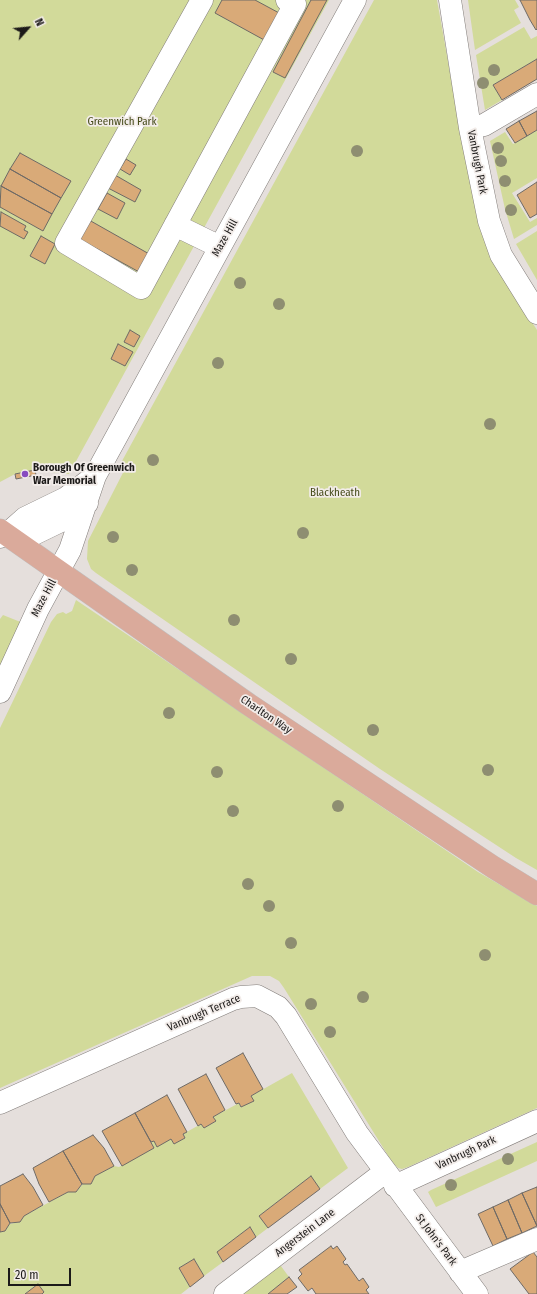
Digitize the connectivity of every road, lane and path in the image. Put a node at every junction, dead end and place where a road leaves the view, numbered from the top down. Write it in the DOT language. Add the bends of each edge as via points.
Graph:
graph roads {
  1 [pos="202,0"];
  2 [pos="287,0"];
  3 [pos="355,0"];
  4 [pos="450,0"];
  5 [pos="537,94"];
  6 [pos="470,128"];
  7 [pos="175,225"];
  8 [pos="220,247"];
  9 [pos="537,313"];
  10 [pos="94,476"];
  11 [pos="87,503"];
  12 [pos="2,534"];
  13 [pos="58,571"];
  14 [pos="0,692"];
  15 [pos="537,894"];
  16 [pos="0,1102"];
  17 [pos="537,1121"];
  18 [pos="390,1179"];
  19 [pos="537,1239"];
  20 [pos="460,1272"];
  21 [pos="225,1294"];
  22 [pos="477,1294"];
  1 -- 7 [label="street" via="66,243 141,288"];
  2 -- 7 [label="street" via="295,4"];
  3 -- 8 [label="street, Maze Hill"];
  4 -- 6 [label="street, Vanbrugh Park"];
  5 -- 6 [label="street" via="484,125"];
  6 -- 9 [label="street, Vanbrugh Park" via="494,238 501,255"];
  7 -- 8 [label="street"];
  8 -- 10 [label="street, Maze Hill"];
  10 -- 11 [label="street, Maze Hill"];
  10 -- 12 [label="street, Maze Hill" via="66,498 26,518"];
  11 -- 12 [label="street" via="64,520 34,534"];
  11 -- 13 [label="street, Maze Hill" via="70,550"];
  12 -- 13 [label="main road, Charlton Way"];
  13 -- 14 [label="street, Maze Hill"];
  13 -- 15 [label="main road, Charlton Way" via="255,708"];
  16 -- 18 [label="street, Vanbrugh Terrace" via="233,999 257,996 278,1007 286,1016 357,1134"];
  17 -- 18 [label="street, Vanbrugh Park"];
  18 -- 20 [label="street, St John's Park"];
  18 -- 21 [label="street, Angerstein Lane"];
  19 -- 20 [label="street"];
  20 -- 22 [label="street, St John's Park"];
}
